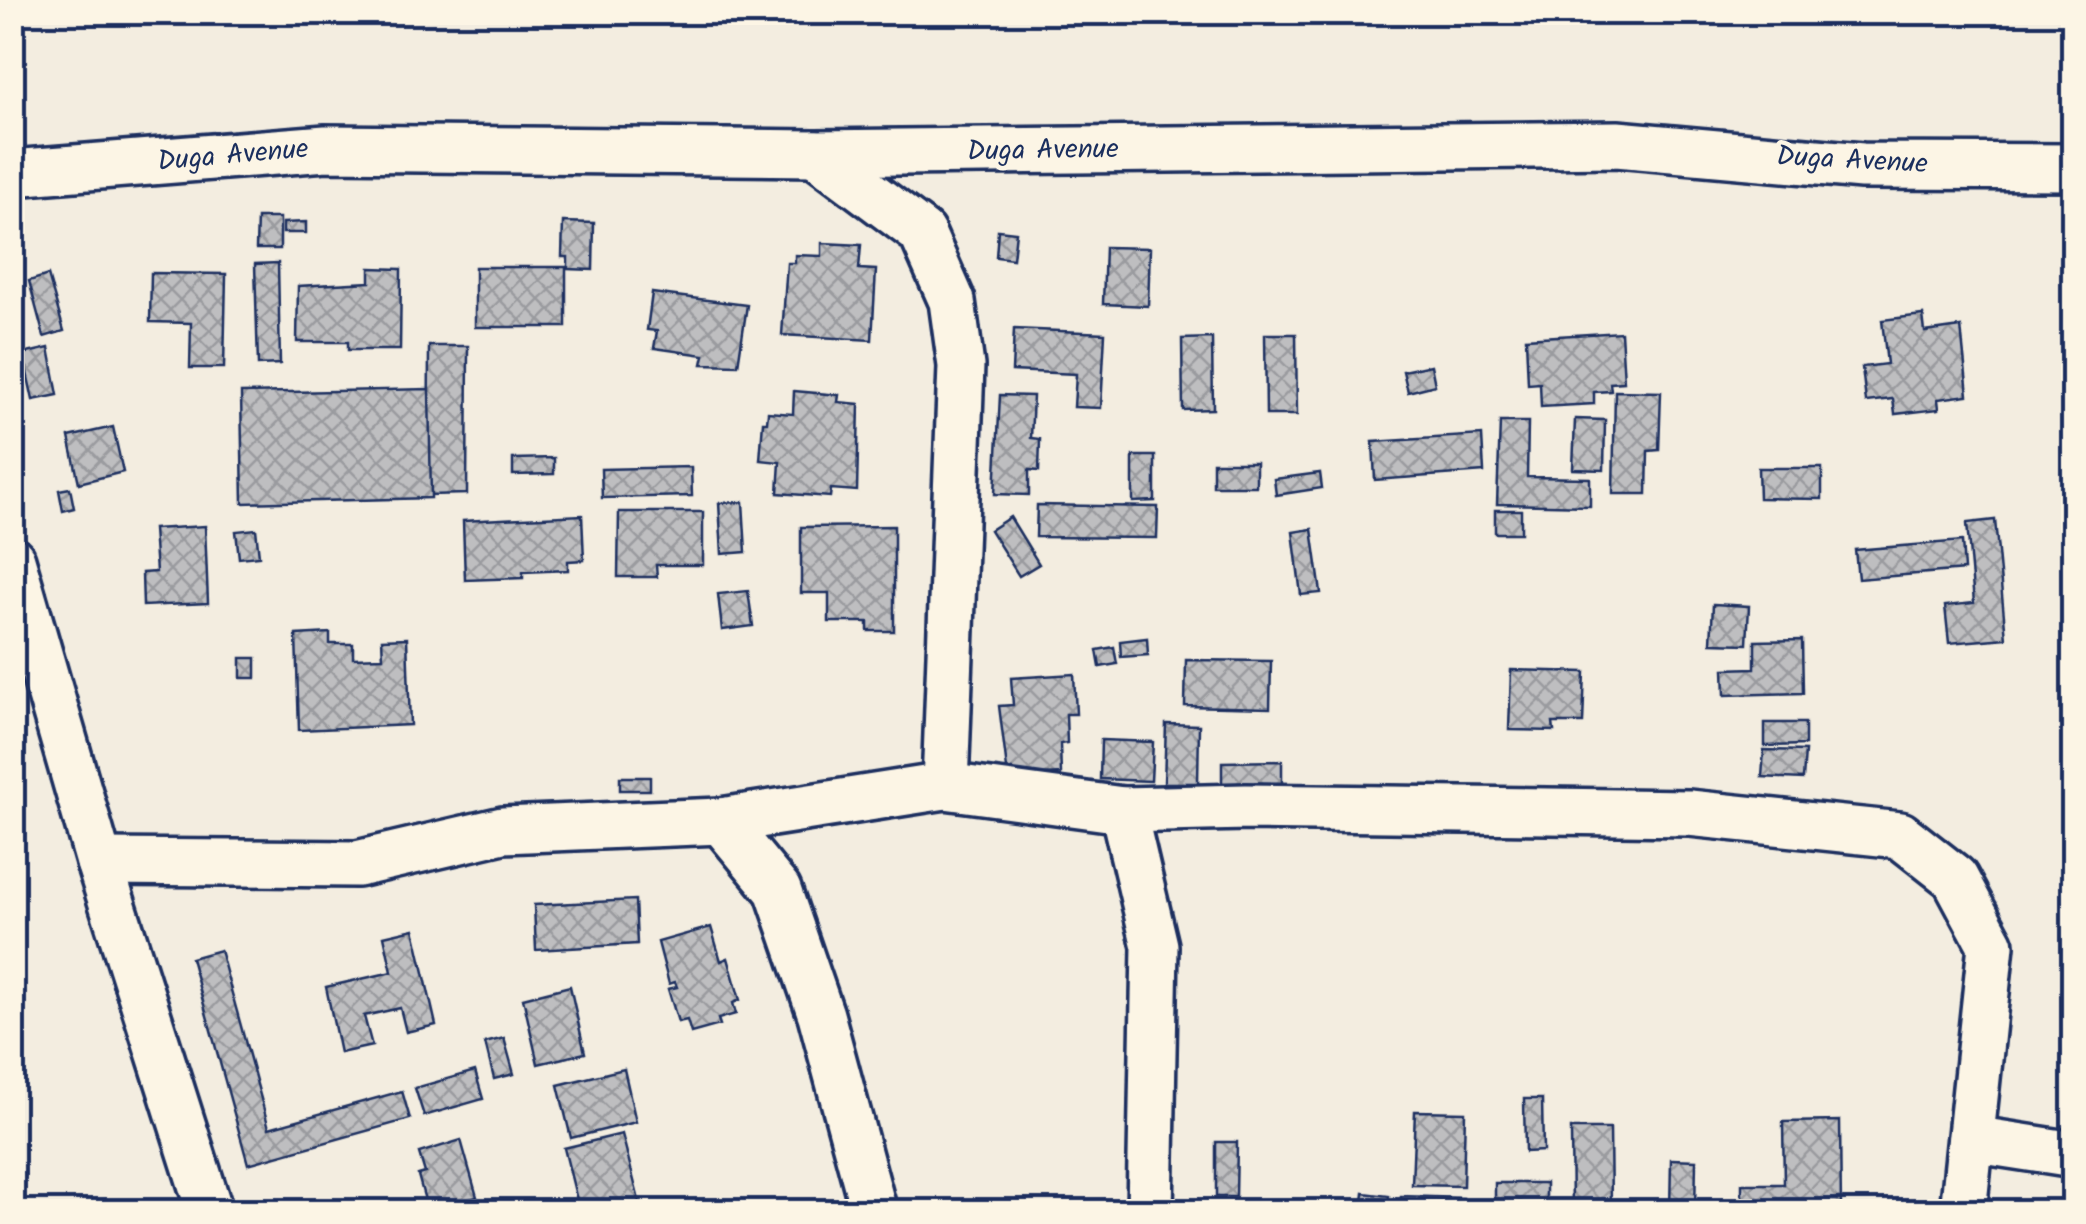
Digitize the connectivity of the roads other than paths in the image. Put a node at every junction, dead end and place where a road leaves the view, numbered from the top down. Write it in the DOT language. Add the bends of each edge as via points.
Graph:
graph roads {
  1 [pos="815,153"];
  2 [pos="2074,167"];
  3 [pos="12,173"];
  4 [pos="12,560"];
  5 [pos="945,786"];
  6 [pos="1123,810"];
  7 [pos="722,821"];
  8 [pos="98,862"];
  9 [pos="1971,1139"];
  10 [pos="2074,1155"];
  11 [pos="210,1212"];
  12 [pos="874,1212"];
  13 [pos="1150,1212"];
  14 [pos="1963,1212"];
  1 -- 2 [label="street, Duga Avenue" via="1617,144 1862,166"];
  1 -- 3 [label="street, Duga Avenue" via="326,148"];
  1 -- 5 [label="street" via="922,233 952,301 961,366"];
  4 -- 8 [label="street"];
  5 -- 6 [label="street"];
  5 -- 7 [label="street"];
  6 -- 9 [label="street" via="1689,813 1900,835 1955,878 1990,945"];
  6 -- 13 [label="street" via="1154,946"];
  7 -- 8 [label="street" via="503,830 357,864"];
  7 -- 12 [label="street" via="778,890 821,1015"];
  8 -- 11 [label="street"];
  9 -- 10 [label="street"];
  9 -- 14 [label="street"];
}
